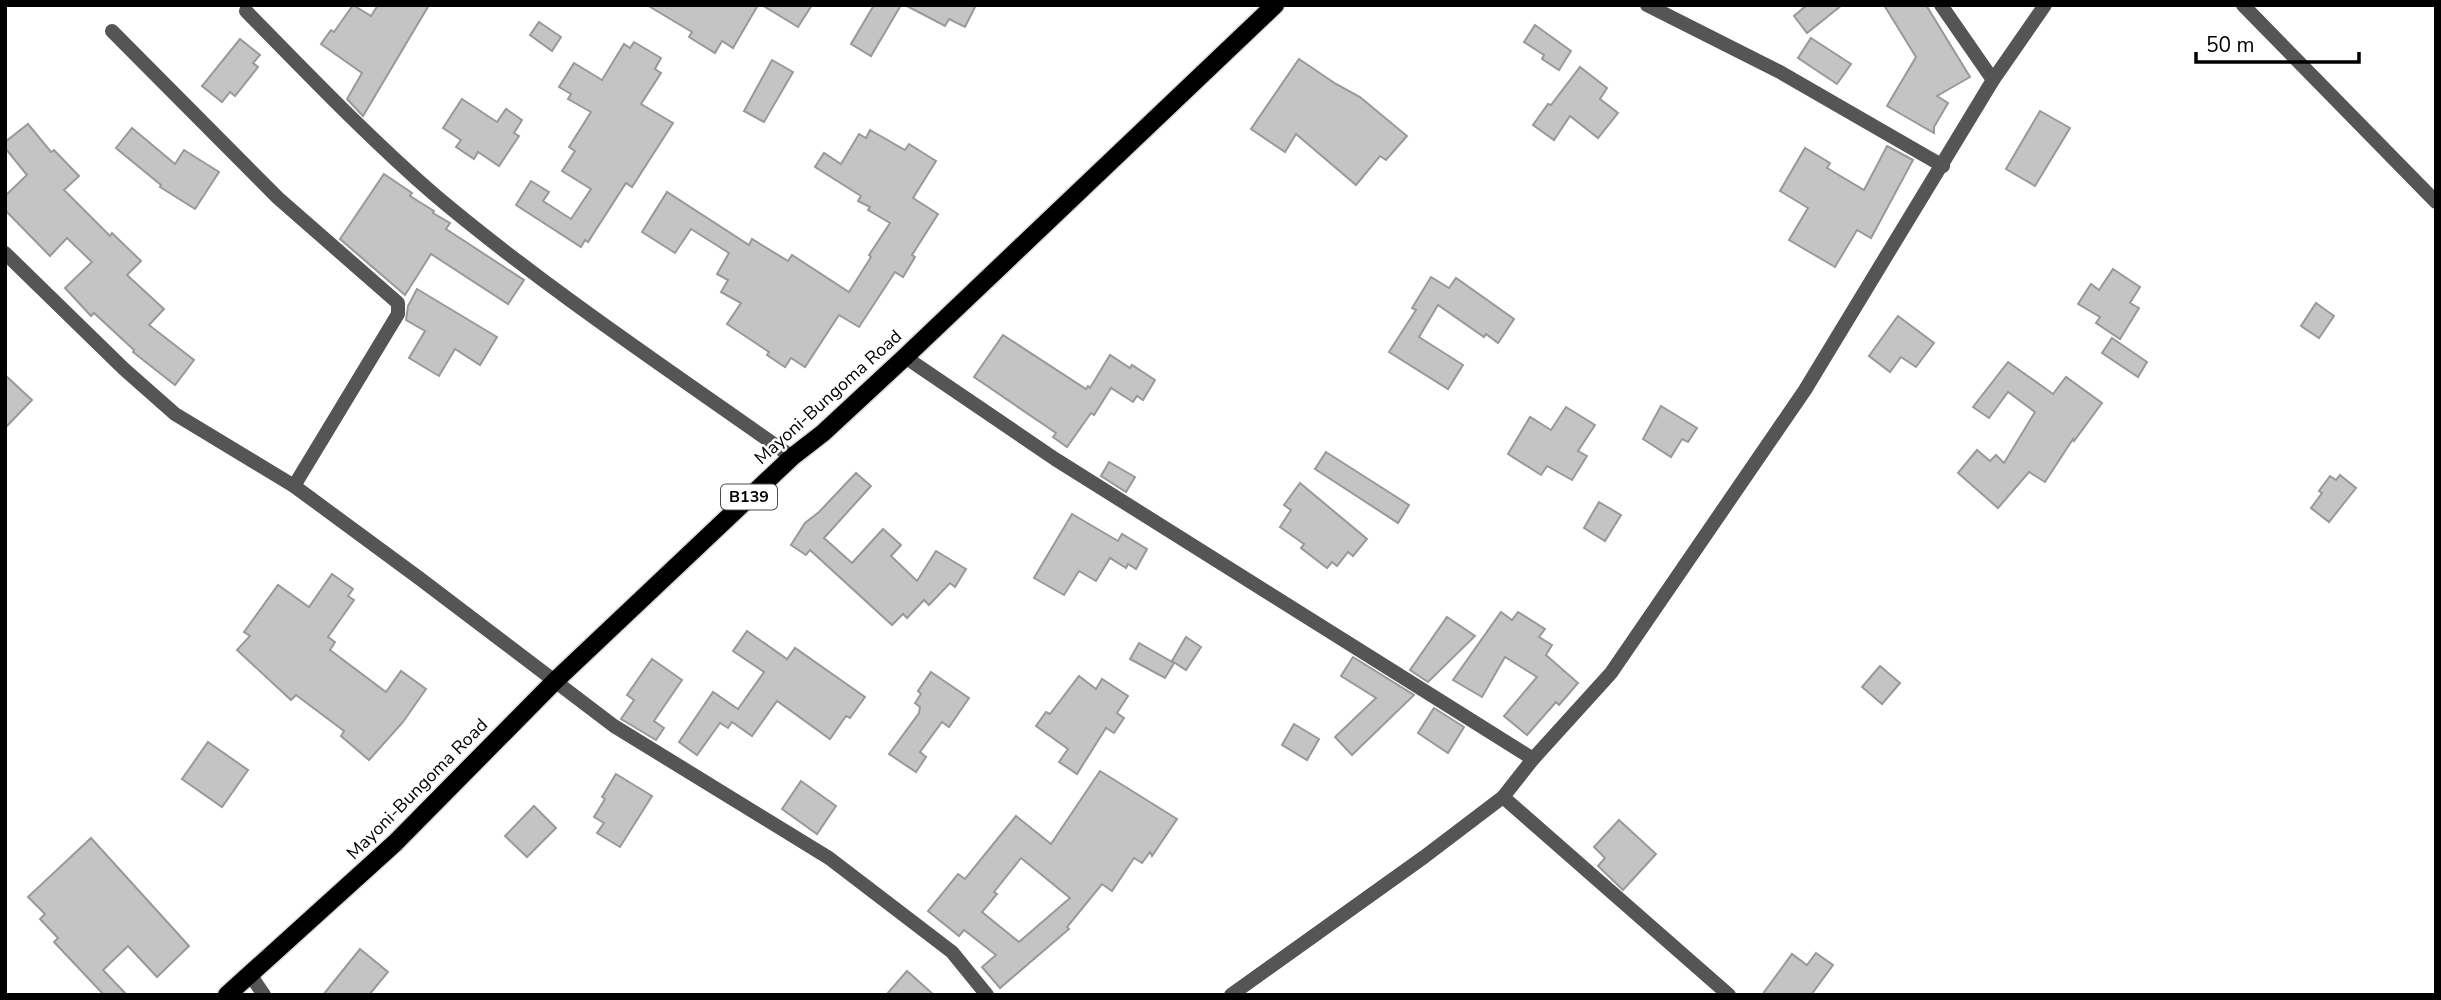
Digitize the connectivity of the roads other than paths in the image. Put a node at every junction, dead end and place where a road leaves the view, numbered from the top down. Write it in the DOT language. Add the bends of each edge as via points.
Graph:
graph roads {
  1 [pos="1275,5"];
  2 [pos="1647,5"];
  3 [pos="1941,5"];
  4 [pos="2045,5"];
  5 [pos="2243,5"];
  6 [pos="246,11"];
  7 [pos="112,31"];
  8 [pos="1993,80"];
  9 [pos="1943,166"];
  10 [pos="2436,202"];
  11 [pos="5,253"];
  12 [pos="905,357"];
  13 [pos="792,457"];
  14 [pos="294,486"];
  15 [pos="555,681"];
  16 [pos="1533,759"];
  17 [pos="1503,797"];
  18 [pos="249,973"];
  19 [pos="227,995"];
  20 [pos="264,995"];
  21 [pos="988,995"];
  22 [pos="1231,995"];
  23 [pos="1729,995"];
  1 -- 12 [label="main road, Mayoni-Bungoma Road / B139"];
  2 -- 9 [label="street" via="1780,72"];
  3 -- 8 [label="street"];
  4 -- 8 [label="street"];
  5 -- 10 [label="street"];
  6 -- 13 [label="street" via="369,135 475,228"];
  7 -- 14 [label="street" via="278,198 398,303 398,314"];
  8 -- 9 [label="street"];
  9 -- 16 [label="street" via="1805,390 1611,673"];
  11 -- 14 [label="street" via="175,414"];
  12 -- 13 [label="main road, Mayoni-Bungoma Road / B139"];
  12 -- 16 [label="street" via="1055,459"];
  13 -- 15 [label="main road, Mayoni-Bungoma Road / B139"];
  14 -- 15 [label="street"];
  15 -- 18 [label="main road, Mayoni-Bungoma Road / B139" via="395,843"];
  15 -- 21 [label="street" via="614,726 828,858 952,952"];
  16 -- 17 [label="street"];
  17 -- 22 [label="street"];
  17 -- 23 [label="street"];
  18 -- 19 [label="main road, Mayoni-Bungoma Road / B139"];
  18 -- 20 [label="street"];
}
